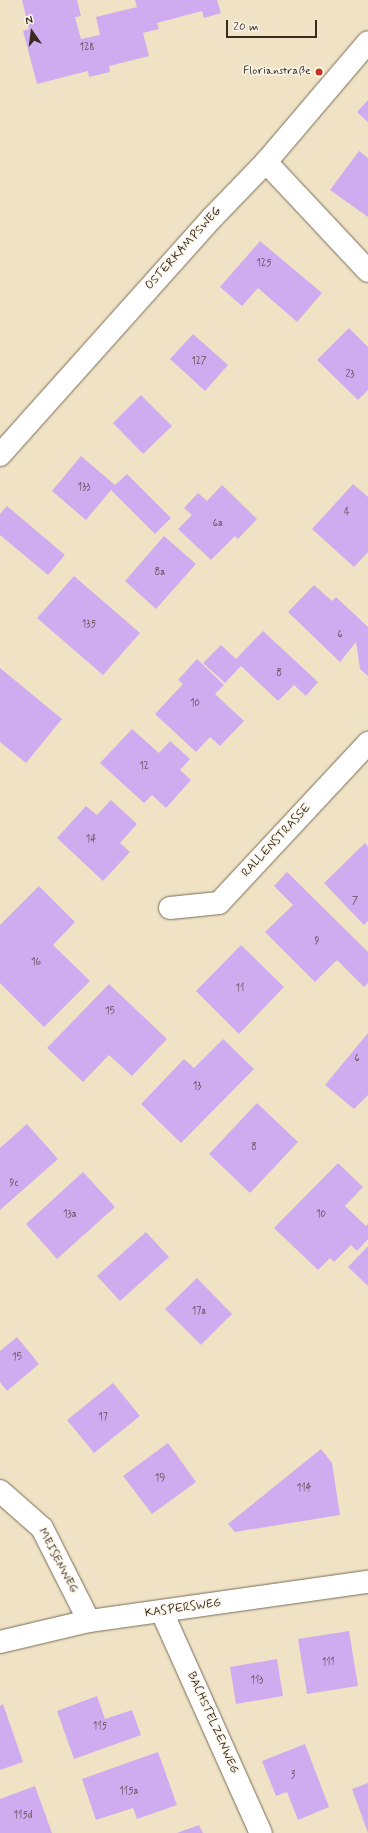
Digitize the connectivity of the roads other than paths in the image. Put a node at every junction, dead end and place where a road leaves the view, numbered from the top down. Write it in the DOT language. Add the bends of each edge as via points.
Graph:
graph roads {
  1 [pos="368,42"];
  2 [pos="266,162"];
  3 [pos="368,271"];
  4 [pos="0,455"];
  5 [pos="368,743"];
  6 [pos="170,908"];
  7 [pos="0,1491"];
  8 [pos="368,1582"];
  9 [pos="162,1612"];
  10 [pos="89,1621"];
  11 [pos="0,1642"];
  12 [pos="261,1833"];
  1 -- 2 [label="street, OSTERKAMPSWEG"];
  2 -- 3 [label="street"];
  2 -- 4 [label="street, OSTERKAMPSWEG" via="212,218"];
  5 -- 6 [label="street, RALLENSTRASSE" via="219,903"];
  7 -- 10 [label="street, MEISENWEG" via="42,1528"];
  8 -- 9 [label="street, KASPERSWEG"];
  9 -- 10 [label="street, KASPERSWEG"];
  9 -- 12 [label="street, BACHSTELZENWEG"];
  10 -- 11 [label="street, KASPERSWEG"];
}
